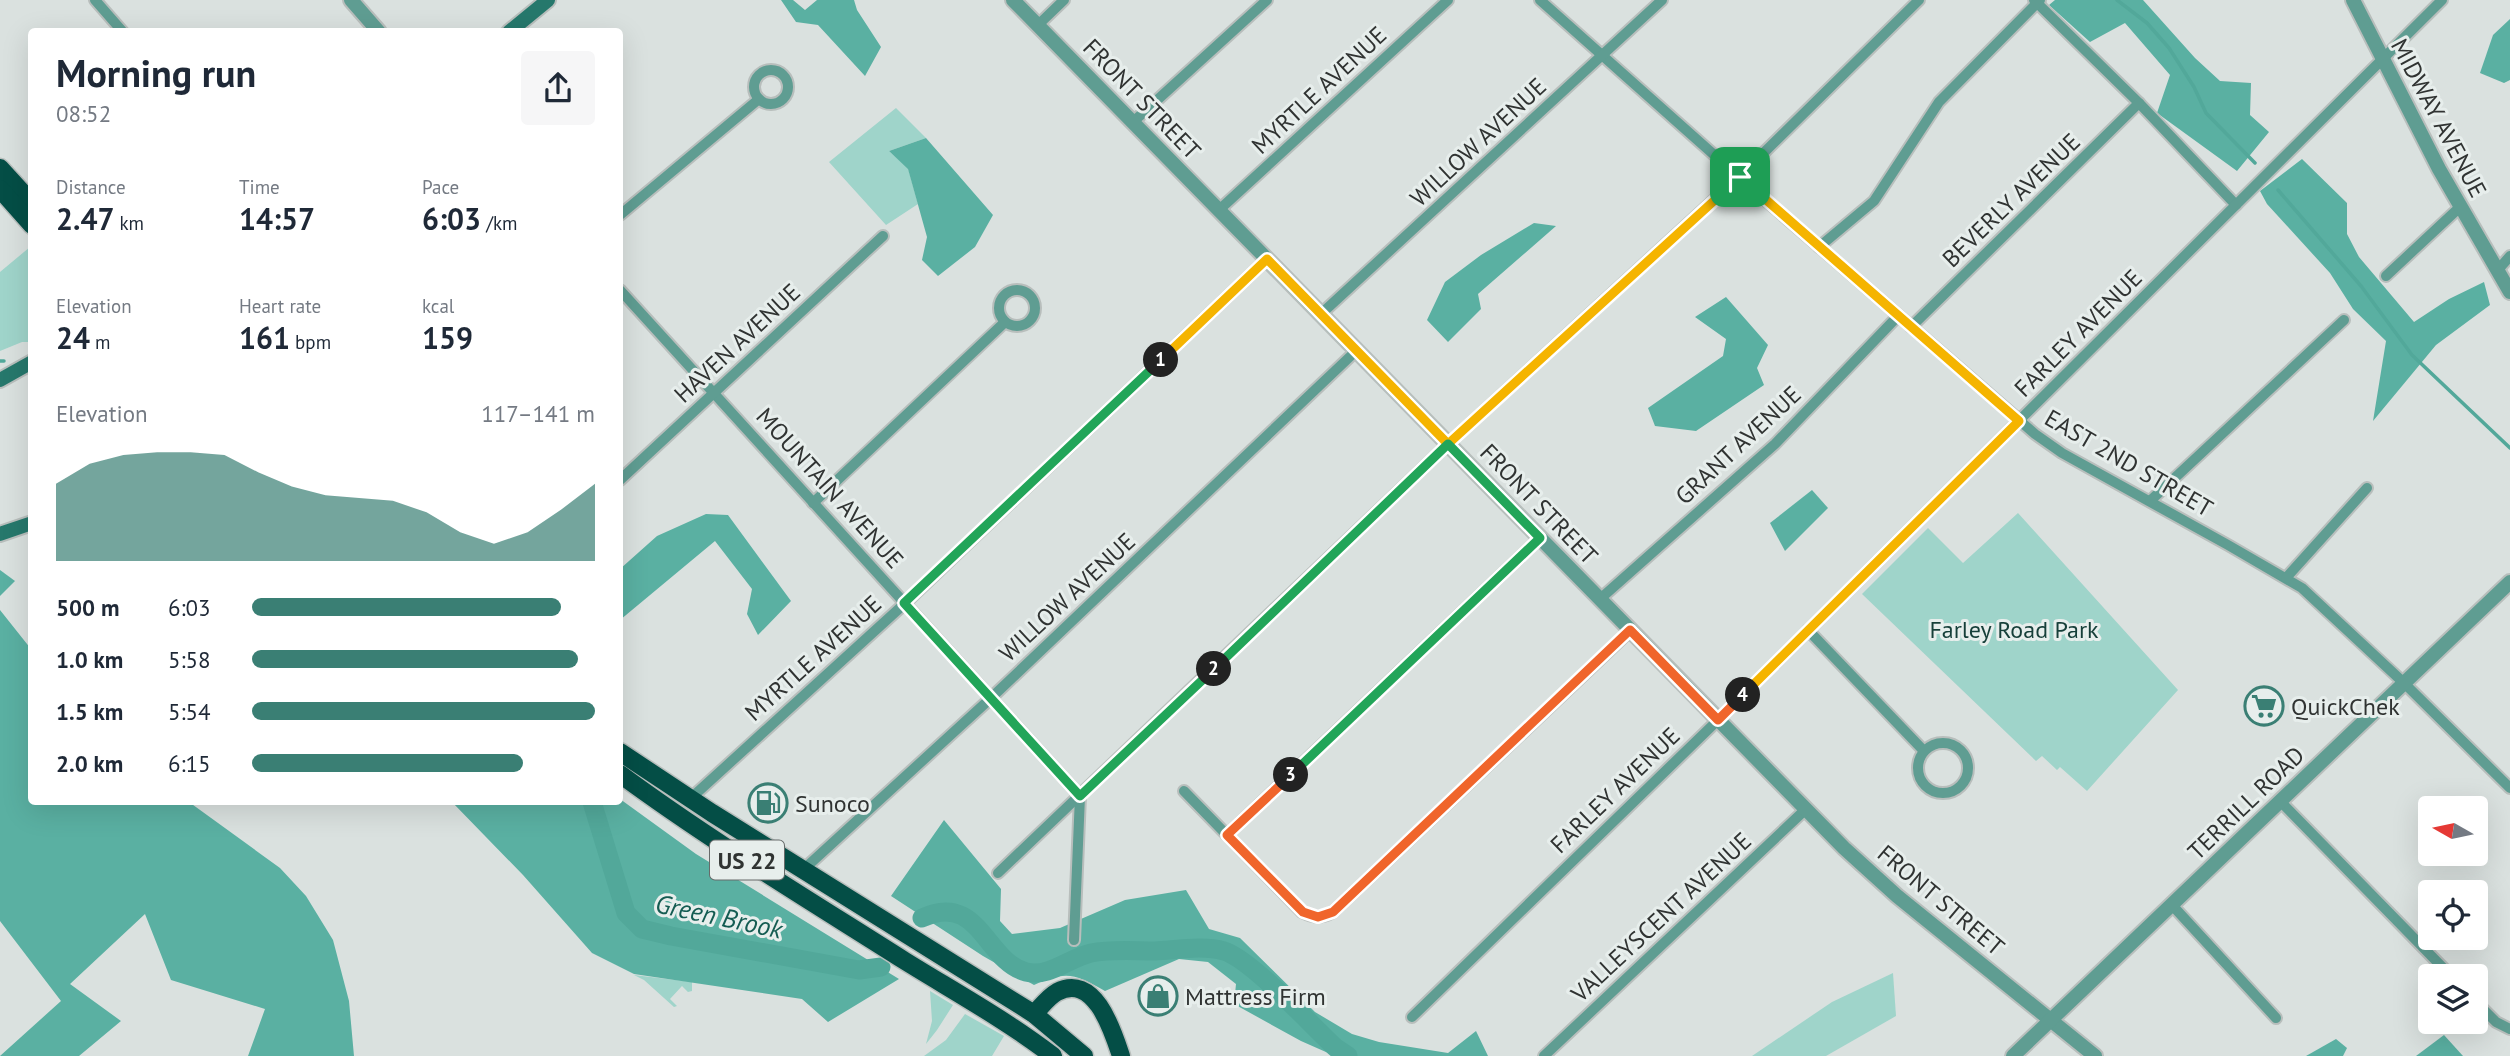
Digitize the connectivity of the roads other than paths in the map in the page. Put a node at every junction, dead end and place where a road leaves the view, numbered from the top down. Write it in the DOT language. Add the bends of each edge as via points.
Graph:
graph roads {
  1 [pos="94,0"];
  2 [pos="351,0"];
  3 [pos="548,0"];
  4 [pos="1013,0"];
  5 [pos="1064,0"];
  6 [pos="1267,0"];
  7 [pos="1448,0"];
  8 [pos="1540,0"];
  9 [pos="1662,0"];
  10 [pos="1919,0"];
  11 [pos="2353,0"];
  12 [pos="2442,0"];
  13 [pos="2037,1"];
  14 [pos="1038,26"];
  15 [pos="119,28"];
  16 [pos="376,28"];
  17 [pos="514,28"];
  18 [pos="1603,55"];
  19 [pos="2382,60"];
  20 [pos="759,99"];
  21 [pos="2140,103"];
  22 [pos="1133,122"];
  23 [pos="0,168"];
  24 [pos="1740,177"];
  25 [pos="0,189"];
  26 [pos="28,199"];
  27 [pos="2236,205"];
  28 [pos="2460,207"];
  29 [pos="1219,210"];
  30 [pos="623,212"];
  31 [pos="28,220"];
  32 [pos="883,236"];
  33 [pos="1819,247"];
  34 [pos="2510,256"];
  35 [pos="1267,259"];
  36 [pos="2497,271"];
  37 [pos="2386,276"];
  38 [pos="2510,292"];
  39 [pos="624,304"];
  40 [pos="1321,314"];
  41 [pos="1898,316"];
  42 [pos="2343,320"];
  43 [pos="1004,321"];
  44 [pos="1911,327"];
  45 [pos="1357,351"];
  46 [pos="28,364"];
  47 [pos="2,379"];
  48 [pos="714,394"];
  49 [pos="2019,421"];
  50 [pos="1448,444"];
  51 [pos="623,477"];
  52 [pos="2367,488"];
  53 [pos="2150,501"];
  54 [pos="813,503"];
  55 [pos="28,524"];
  56 [pos="0,534"];
  57 [pos="1540,538"];
  58 [pos="2286,578"];
  59 [pos="2510,582"];
  60 [pos="1600,599"];
  61 [pos="904,603"];
  62 [pos="1630,630"];
  63 [pos="1808,630"];
  64 [pos="2404,683"];
  65 [pos="991,698"];
  66 [pos="1718,720"];
  67 [pos="1924,751"];
  68 [pos="623,754"];
  69 [pos="623,776"];
  70 [pos="2510,788"];
  71 [pos="1184,790"];
  72 [pos="1080,796"];
  73 [pos="690,799"];
  74 [pos="2280,801"];
  75 [pos="1806,809"];
  76 [pos="1227,835"];
  77 [pos="803,870"];
  78 [pos="998,873"];
  79 [pos="2172,905"];
  80 [pos="1074,940"];
  81 [pos="2439,964"];
  82 [pos="1034,1014"];
  83 [pos="2488,1014"];
  84 [pos="1412,1017"];
  85 [pos="2277,1017"];
  86 [pos="2051,1020"];
  87 [pos="2510,1029"];
  88 [pos="1053,1056"];
  89 [pos="1084,1056"];
  90 [pos="1121,1056"];
  91 [pos="1544,1056"];
  92 [pos="2013,1056"];
  93 [pos="2095,1056"];
  1 -- 15 [label="street"];
  2 -- 16 [label="street"];
  3 -- 17 [label="main road"];
  4 -- 14 [label="street, FRONT STREET"];
  5 -- 14 [label="street"];
  6 -- 22 [label="street"];
  7 -- 29 [label="street, MYRTLE AVENUE"];
  8 -- 18 [label="street, EAST 2ND STREET"];
  9 -- 18 [label="street, WILLOW AVENUE"];
  10 -- 24 [label="street"];
  11 -- 19 [label="street, MIDWAY AVENUE"];
  12 -- 19 [label="street, FARLEY AVENUE"];
  13 -- 21 [label="street"];
  13 -- 33 [label="street" via="1939,102 1873,202"];
  14 -- 22 [label="street, FRONT STREET"];
  18 -- 24 [label="street, EAST 2ND STREET"];
  18 -- 40 [label="street, WILLOW AVENUE"];
  19 -- 27 [label="street, FARLEY AVENUE"];
  19 -- 28 [label="street, MIDWAY AVENUE"];
  20 -- 30 [label="street"];
  21 -- 27 [label="street"];
  21 -- 44 [label="street, BEVERLY AVENUE"];
  22 -- 29 [label="street, FRONT STREET"];
  23 -- 26 [label="highway"];
  24 -- 33 [label="street, EAST 2ND STREET"];
  24 -- 50 [label="street"];
  25 -- 31 [label="highway"];
  27 -- 49 [label="street, FARLEY AVENUE"];
  28 -- 36 [label="street, MIDWAY AVENUE"];
  28 -- 37 [label="street"];
  29 -- 35 [label="street, FRONT STREET"];
  32 -- 48 [label="street, HAVEN AVENUE"];
  33 -- 41 [label="street, EAST 2ND STREET"];
  34 -- 36 [label="street"];
  35 -- 40 [label="street, FRONT STREET"];
  35 -- 61 [label="street, MYRTLE AVENUE"];
  36 -- 38 [label="street, MIDWAY AVENUE"];
  39 -- 48 [label="street, MOUNTAIN AVENUE"];
  40 -- 45 [label="street, FRONT STREET"];
  41 -- 44 [label="street, EAST 2ND STREET"];
  41 -- 60 [label="street, GRANT AVENUE" via="1775,443"];
  42 -- 53 [label="street"];
  43 -- 54 [label="street"];
  44 -- 49 [label="street, EAST 2ND STREET"];
  45 -- 50 [label="street, FRONT STREET"];
  45 -- 65 [label="street, WILLOW AVENUE"];
  46 -- 47 [label="main road"];
  48 -- 51 [label="street, HAVEN AVENUE"];
  48 -- 54 [label="street, MOUNTAIN AVENUE"];
  49 -- 53 [label="street, EAST 2ND STREET" via="2062,453"];
  49 -- 63 [label="street, FARLEY AVENUE"];
  50 -- 57 [label="street, FRONT STREET"];
  50 -- 72 [label="street"];
  52 -- 58 [label="street"];
  53 -- 58 [label="street, EAST 2ND STREET"];
  54 -- 61 [label="street, MOUNTAIN AVENUE"];
  55 -- 56 [label="main road"];
  57 -- 60 [label="street, FRONT STREET"];
  57 -- 76 [label="street"];
  58 -- 64 [label="street, EAST 2ND STREET" via="2322,605"];
  59 -- 64 [label="street, TERRILL ROAD"];
  60 -- 62 [label="street, FRONT STREET"];
  61 -- 65 [label="street, MOUNTAIN AVENUE"];
  61 -- 73 [label="street, MYRTLE AVENUE"];
  62 -- 66 [label="street, FRONT STREET"];
  62 -- 76 [label="street" via="1333,912 1310,916"];
  63 -- 66 [label="street, FARLEY AVENUE"];
  63 -- 67 [label="street"];
  64 -- 70 [label="street, EAST 2ND STREET"];
  64 -- 74 [label="street, TERRILL ROAD"];
  65 -- 72 [label="street, MOUNTAIN AVENUE"];
  65 -- 77 [label="street, WILLOW AVENUE"];
  66 -- 75 [label="street, FRONT STREET"];
  66 -- 84 [label="street, FARLEY AVENUE"];
  67 -- 67 [label="street" via="1917,764 1923,784 1944,794 1959,788 1968,767 1957,747 1939,743"];
  68 -- 73 [label="highway, US 22"];
  69 -- 88 [label="highway, US 22"];
  71 -- 76 [label="street"];
  72 -- 78 [label="street"];
  72 -- 80 [label="street"];
  73 -- 77 [label="highway, US 22"];
  74 -- 79 [label="street, TERRILL ROAD"];
  74 -- 81 [label="street"];
  75 -- 86 [label="street, FRONT STREET" via="1887,888"];
  75 -- 91 [label="street, VALLEYSCENT AVENUE"];
  77 -- 82 [label="highway, US 22"];
  79 -- 85 [label="street"];
  79 -- 86 [label="street, TERRILL ROAD"];
  82 -- 89 [label="highway, US 22"];
  82 -- 90 [label="highway" via="1065,988 1079,990 1105,1012"];
  83 -- 87 [label="street"];
  86 -- 92 [label="street, TERRILL ROAD"];
  86 -- 93 [label="street, FRONT STREET"];
}
